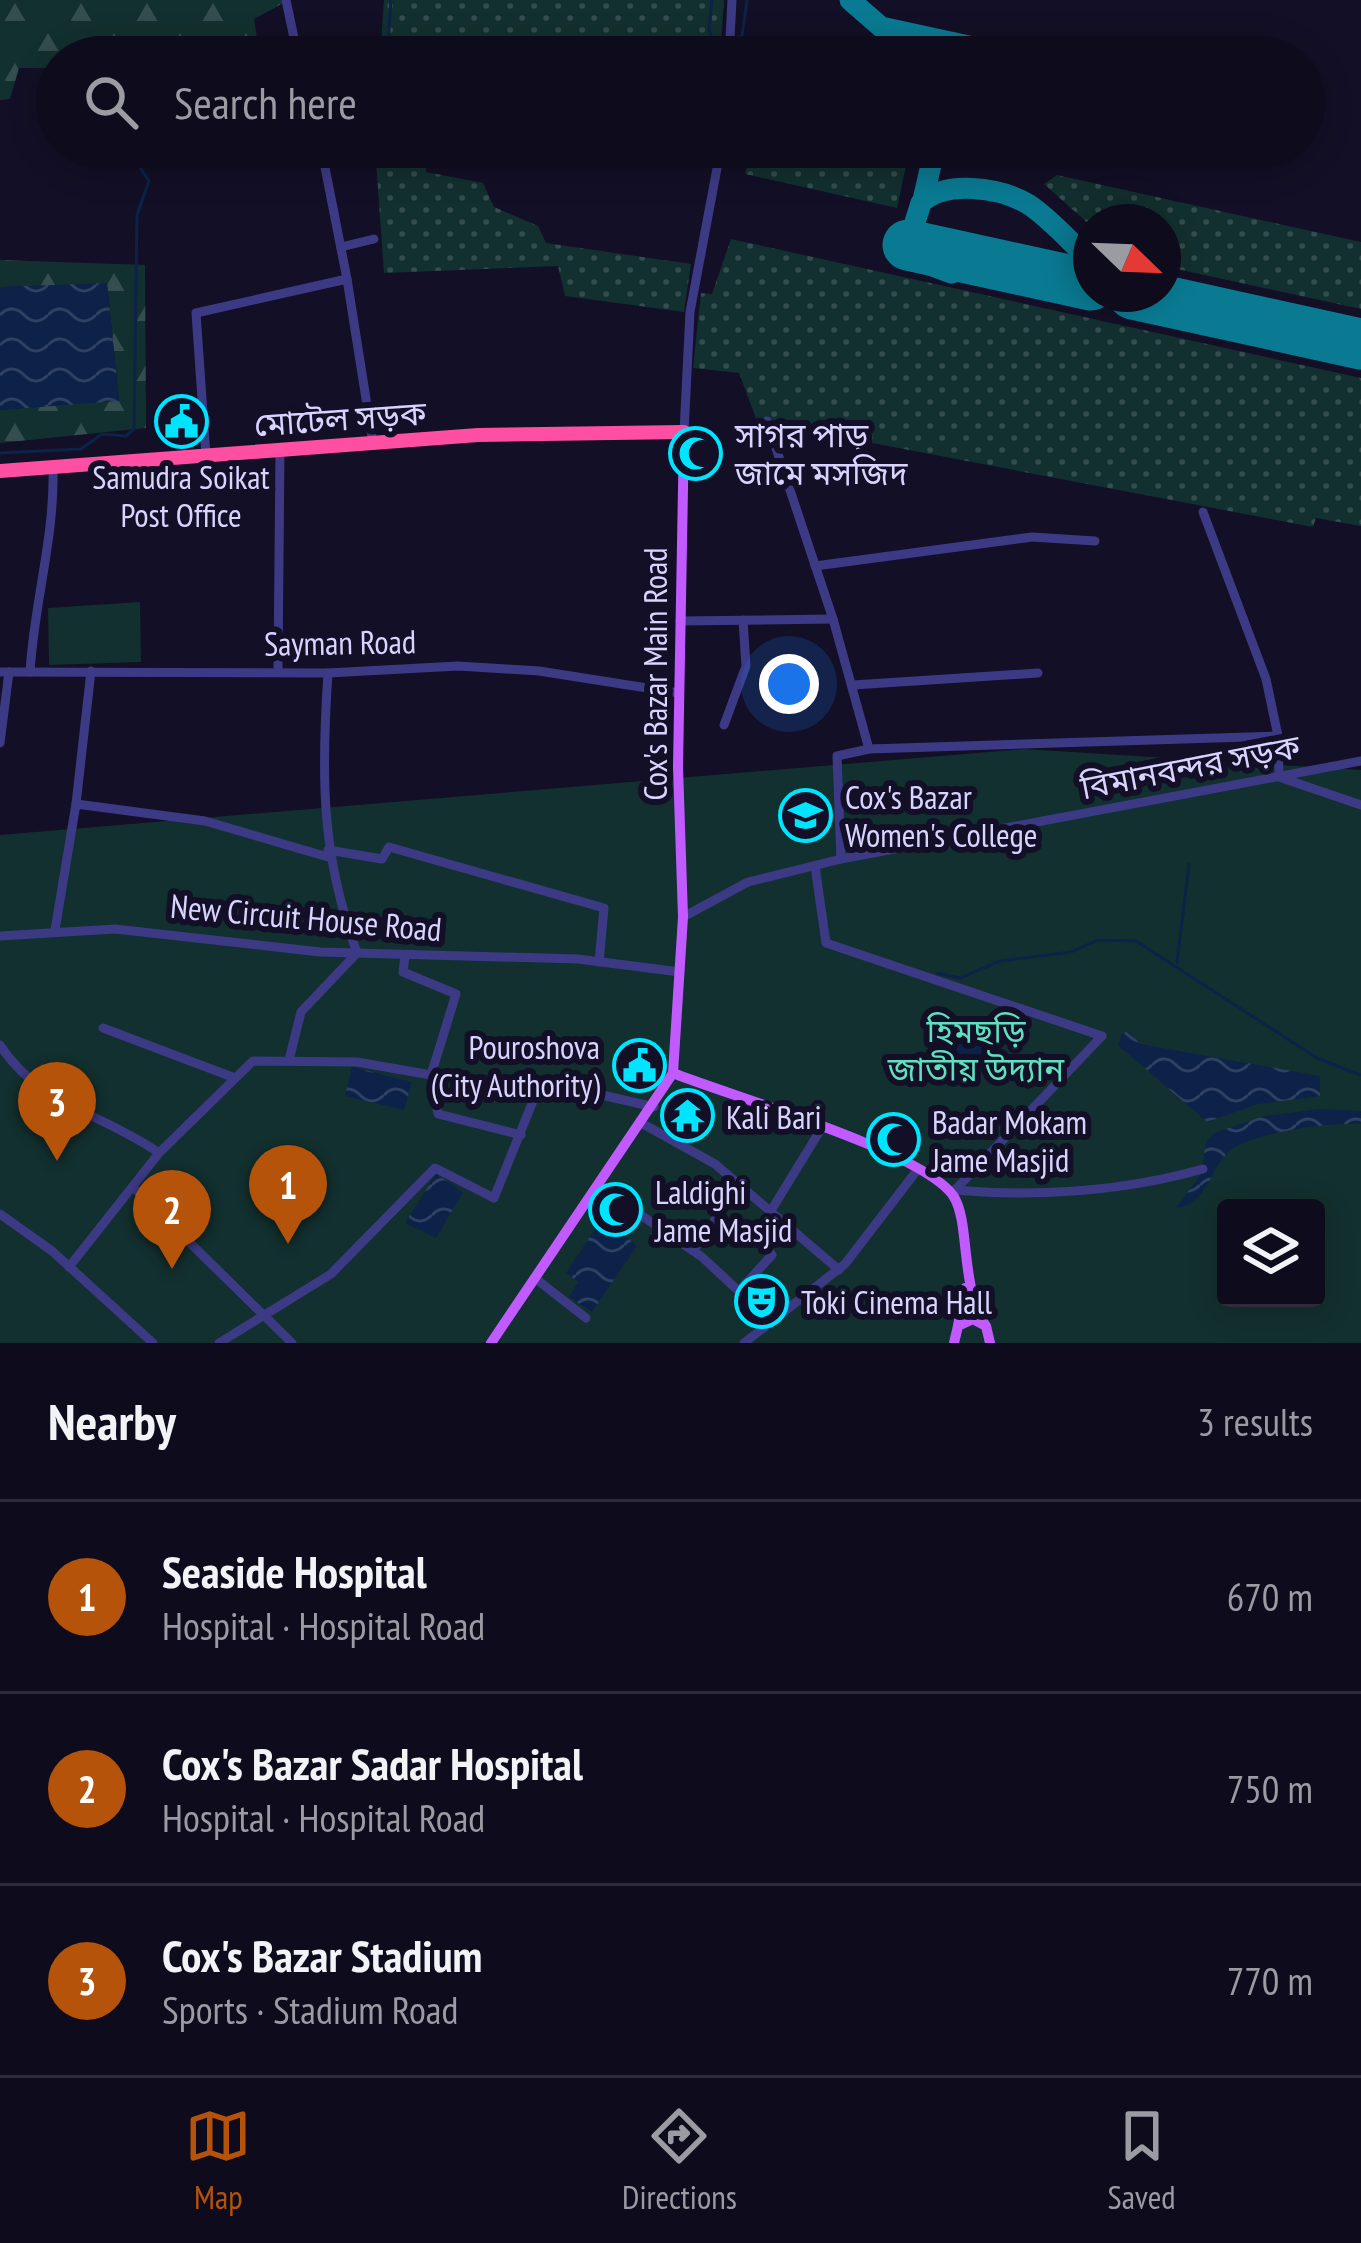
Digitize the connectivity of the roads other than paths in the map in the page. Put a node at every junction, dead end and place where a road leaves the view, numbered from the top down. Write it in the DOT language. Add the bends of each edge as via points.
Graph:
graph roads {
  1 [pos="286,0"];
  2 [pos="732,0"];
  3 [pos="294,36"];
  4 [pos="730,36"];
  5 [pos="325,168"];
  6 [pos="717,168"];
  7 [pos="374,238"];
  8 [pos="341,247"];
  9 [pos="347,279"];
  10 [pos="767,421"];
  11 [pos="684,432"];
  12 [pos="373,442"];
  13 [pos="280,449"];
  14 [pos="206,456"];
  15 [pos="52,467"];
  16 [pos="0,471"];
  17 [pos="1203,512"];
  18 [pos="1095,542"];
  19 [pos="815,566"];
  20 [pos="833,619"];
  21 [pos="743,620"];
  22 [pos="680,621"];
  23 [pos="278,669"];
  24 [pos="91,671"];
  25 [pos="5,672"];
  26 [pos="30,672"];
  27 [pos="328,673"];
  28 [pos="1038,673"];
  29 [pos="853,685"];
  30 [pos="679,693"];
  31 [pos="724,725"];
  32 [pos="1277,736"];
  33 [pos="0,742"];
  34 [pos="869,749"];
  35 [pos="1361,760"];
  36 [pos="1279,777"];
  37 [pos="76,804"];
  38 [pos="1361,805"];
  39 [pos="328,853"];
  40 [pos="841,859"];
  41 [pos="815,866"];
  42 [pos="683,917"];
  43 [pos="55,930"];
  44 [pos="0,936"];
  45 [pos="357,952"];
  46 [pos="406,956"];
  47 [pos="599,962"];
  48 [pos="680,972"];
  49 [pos="103,1028"];
  50 [pos="0,1045"];
  51 [pos="290,1060"];
  52 [pos="673,1073"];
  53 [pos="431,1075"];
  54 [pos="235,1078"];
  55 [pos="654,1107"];
  56 [pos="643,1124"];
  57 [pos="821,1130"];
  58 [pos="521,1135"];
  59 [pos="159,1153"];
  60 [pos="918,1169"];
  61 [pos="1203,1169"];
  62 [pos="741,1183"];
  63 [pos="600,1187"];
  64 [pos="135,1189"];
  65 [pos="951,1190"];
  66 [pos="772,1209"];
  67 [pos="0,1214"];
  68 [pos="790,1225"];
  69 [pos="693,1251"];
  70 [pos="69,1267"];
  71 [pos="838,1270"];
  72 [pos="536,1279"];
  73 [pos="966,1284"];
  74 [pos="739,1291"];
  75 [pos="265,1317"];
  76 [pos="586,1318"];
  77 [pos="772,1322"];
  78 [pos="986,1326"];
  79 [pos="953,1336"];
  80 [pos="153,1343"];
  81 [pos="219,1343"];
  82 [pos="292,1343"];
  83 [pos="490,1343"];
  84 [pos="744,1343"];
  85 [pos="994,1343"];
  1 -- 3 [label="street"];
  2 -- 4 [label="street"];
  5 -- 8 [label="street"];
  6 -- 11 [label="street" via="690,313"];
  7 -- 8 [label="street"];
  8 -- 9 [label="street"];
  9 -- 12 [label="street"];
  9 -- 14 [label="street" via="196,313"];
  10 -- 19 [label="street"];
  11 -- 12 [label="highway, মোটেল সড়ক"];
  11 -- 22 [label="main road, Cox's Bazar Main Road"];
  12 -- 13 [label="highway, মোটেল সড়ক"];
  13 -- 14 [label="highway, মোটেল সড়ক"];
  13 -- 23 [label="street"];
  14 -- 15 [label="highway, মোটেল সড়ক"];
  15 -- 16 [label="highway, মোটেল সড়ক"];
  15 -- 26 [label="street"];
  17 -- 32 [label="street" via="1266,679"];
  18 -- 19 [label="street" via="1032,537"];
  19 -- 20 [label="street"];
  20 -- 21 [label="street"];
  20 -- 29 [label="street"];
  21 -- 22 [label="street"];
  21 -- 31 [label="street" via="746,666"];
  22 -- 30 [label="main road, Cox's Bazar Main Road"];
  23 -- 24 [label="street, Sayman Road"];
  23 -- 27 [label="street, Sayman Road"];
  24 -- 26 [label="street, Sayman Road"];
  24 -- 37 [label="street"];
  25 -- 26 [label="street, Sayman Road"];
  25 -- 33 [label="street"];
  27 -- 30 [label="street, Sayman Road" via="458,666"];
  27 -- 39 [label="street" via="321,784"];
  28 -- 29 [label="street"];
  29 -- 34 [label="street"];
  30 -- 42 [label="main road, Cox's Bazar Main Road"];
  32 -- 34 [label="street"];
  32 -- 36 [label="street"];
  34 -- 40 [label="street" via="837,756"];
  35 -- 36 [label="street, বিমানবন্দর সড়ক"];
  36 -- 38 [label="street"];
  36 -- 40 [label="street, বিমানবন্দর সড়ক"];
  37 -- 39 [label="street" via="205,821"];
  37 -- 43 [label="street"];
  39 -- 45 [label="street"];
  39 -- 47 [label="street" via="382,859 389,847 604,908"];
  40 -- 41 [label="street, বিমানবন্দর সড়ক"];
  41 -- 42 [label="street, বিমানবন্দর সড়ক" via="748,882"];
  41 -- 65 [label="street" via="826,944 1102,1036"];
  42 -- 48 [label="main road, Cox's Bazar Main Road"];
  43 -- 44 [label="street, New Circuit House Road"];
  43 -- 45 [label="street, New Circuit House Road"];
  45 -- 46 [label="street, New Circuit House Road"];
  45 -- 51 [label="street" via="301,1012"];
  46 -- 47 [label="street, New Circuit House Road"];
  46 -- 53 [label="street" via="403,972 456,994"];
  47 -- 48 [label="street, New Circuit House Road"];
  48 -- 52 [label="main road, Cox's Bazar Main Road"];
  49 -- 54 [label="street"];
  50 -- 59 [label="street" via="58,1101"];
  51 -- 53 [label="street"];
  51 -- 54 [label="street" via="257,1059"];
  52 -- 55 [label="main road"];
  52 -- 57 [label="main road"];
  53 -- 58 [label="street" via="438,1114"];
  54 -- 59 [label="street"];
  55 -- 56 [label="main road"];
  55 -- 58 [label="street" via="546,1079"];
  56 -- 62 [label="street"];
  56 -- 63 [label="main road"];
  57 -- 60 [label="main road"];
  57 -- 66 [label="street"];
  58 -- 75 [label="street" via="494,1198 435,1168 331,1274"];
  59 -- 64 [label="street"];
  60 -- 65 [label="main road"];
  60 -- 71 [label="street"];
  61 -- 65 [label="street" via="1044,1194"];
  62 -- 66 [label="street"];
  62 -- 69 [label="street"];
  63 -- 69 [label="street"];
  63 -- 72 [label="main road"];
  64 -- 70 [label="street"];
  64 -- 75 [label="street"];
  65 -- 73 [label="main road"];
  66 -- 68 [label="street"];
  67 -- 70 [label="street"];
  68 -- 71 [label="street"];
  68 -- 74 [label="street"];
  69 -- 74 [label="street"];
  70 -- 80 [label="street"];
  71 -- 77 [label="street"];
  72 -- 76 [label="street"];
  72 -- 83 [label="main road"];
  73 -- 78 [label="main road"];
  73 -- 79 [label="main road"];
  74 -- 77 [label="street"];
  75 -- 81 [label="street"];
  75 -- 82 [label="street"];
  77 -- 84 [label="street"];
  78 -- 79 [label="main road" via="973,1319"];
  78 -- 85 [label="main road"];
}
